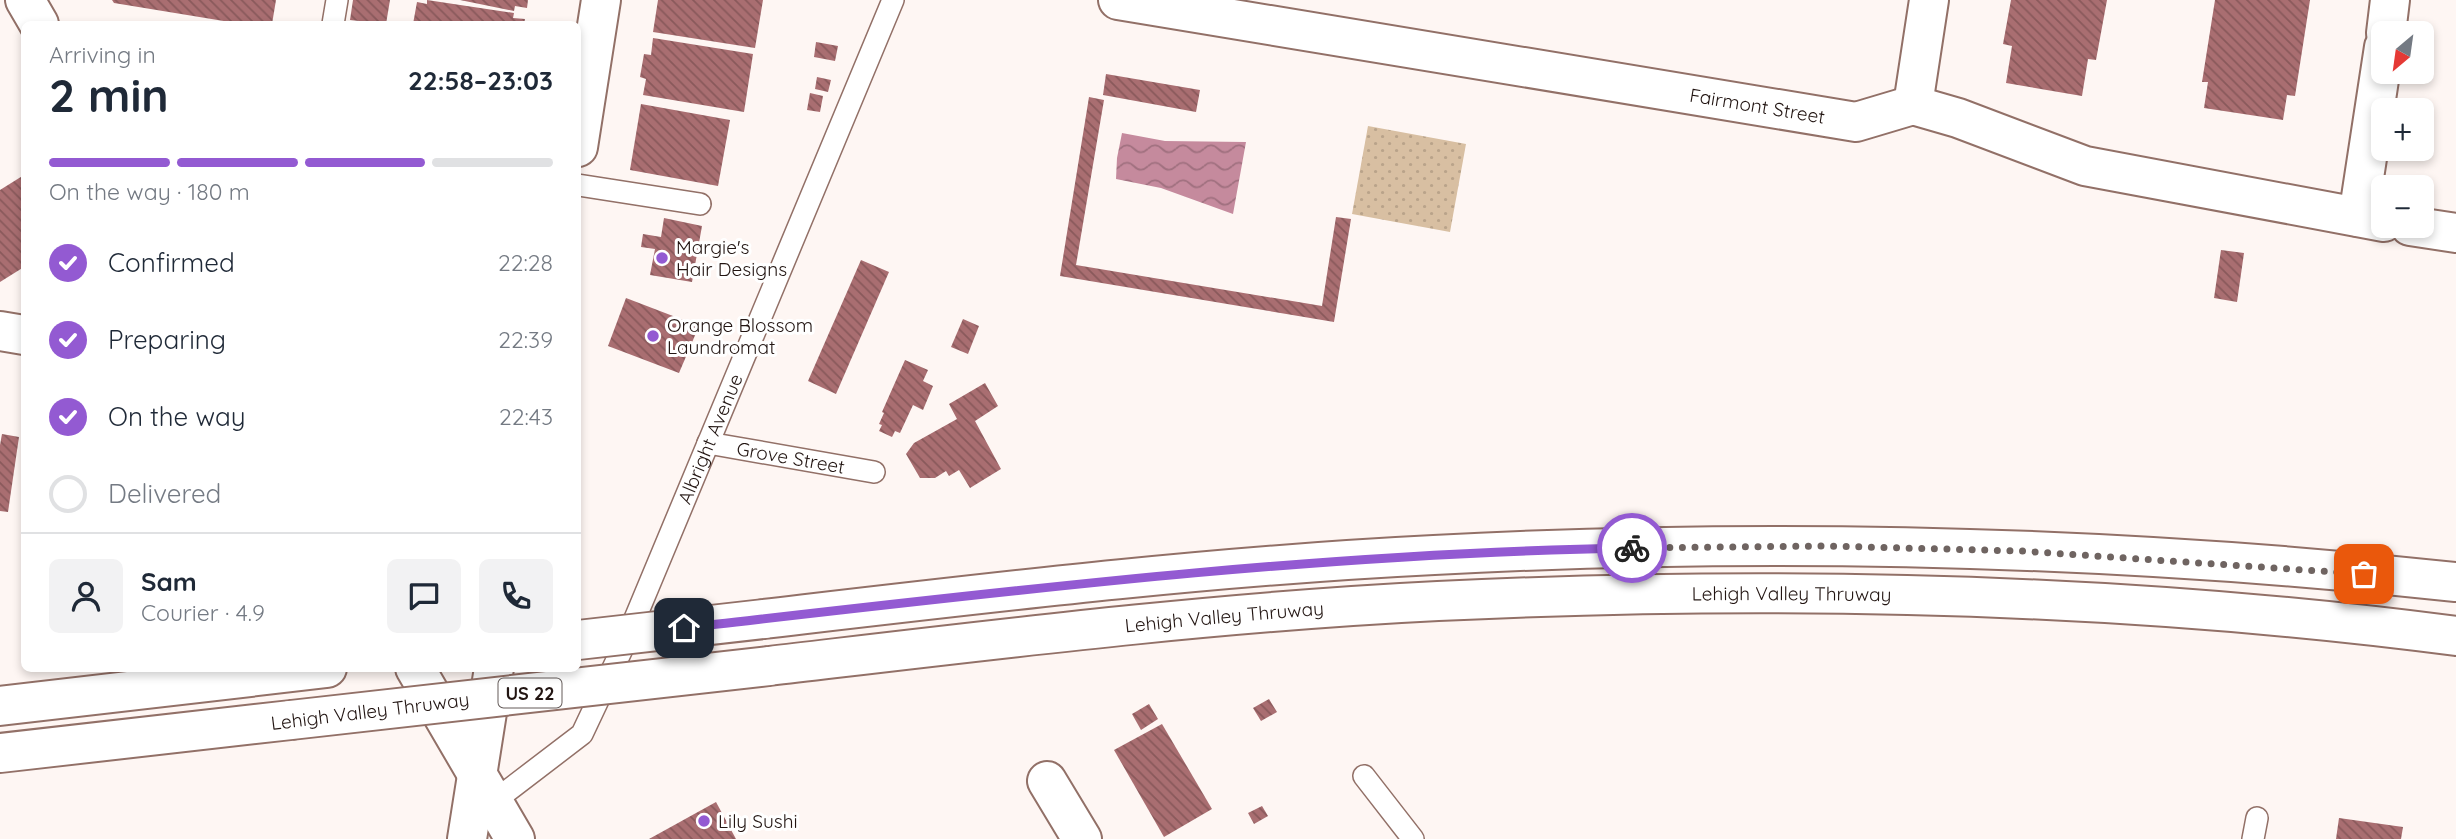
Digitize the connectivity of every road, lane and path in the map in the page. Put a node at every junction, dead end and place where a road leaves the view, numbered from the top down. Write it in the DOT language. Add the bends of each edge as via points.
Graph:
graph roads {
  1 [pos="25,0"];
  2 [pos="337,0"];
  3 [pos="601,0"];
  4 [pos="893,0"];
  5 [pos="1118,0"];
  6 [pos="1929,0"];
  7 [pos="2390,0"];
  8 [pos="1164,4"];
  9 [pos="37,21"];
  10 [pos="334,21"];
  11 [pos="2387,21"];
  12 [pos="2381,84"];
  13 [pos="1913,106"];
  14 [pos="581,128"];
  15 [pos="2374,175"];
  16 [pos="581,185"];
  17 [pos="700,204"];
  18 [pos="2371,220"];
  19 [pos="2434,230"];
  20 [pos="2456,233"];
  21 [pos="0,331"];
  22 [pos="21,334"];
  23 [pos="708,443"];
  24 [pos="874,472"];
  25 [pos="2456,583"];
  26 [pos="2456,636"];
  27 [pos="581,640"];
  28 [pos="294,672"];
  29 [pos="417,672"];
  30 [pos="494,672"];
  31 [pos="0,706"];
  32 [pos="0,753"];
  33 [pos="1364,776"];
  34 [pos="1047,781"];
  35 [pos="485,787"];
  36 [pos="2257,818"];
  37 [pos="467,839"];
  38 [pos="515,839"];
  39 [pos="1082,839"];
  40 [pos="1413,839"];
  41 [pos="2253,839"];
  1 -- 9 [label="main road"];
  2 -- 10 [label="lane"];
  3 -- 14 [label="main road"];
  4 -- 23 [label="lane, Albright Avenue"];
  5 -- 8 [label="main road, Fairmont Street"];
  6 -- 13 [label="main road"];
  7 -- 11 [label="main road"];
  8 -- 13 [label="main road, Fairmont Street" via="1856,122"];
  12 -- 15 [label="main road"];
  13 -- 18 [label="main road" via="2085,166"];
  16 -- 17 [label="lane"];
  19 -- 20 [label="main road"];
  21 -- 22 [label="main road"];
  23 -- 24 [label="lane, Grove Street"];
  23 -- 35 [label="lane, Albright Avenue" via="582,734"];
  25 -- 27 [label="main road, bridge" via="2021,551 1629,548 1239,568"];
  26 -- 32 [label="main road, Lehigh Valley Thruway / US 22, bridge" via="2214,610 2019,598 1824,594 1436,601 1044,634"];
  28 -- 31 [label="main road"];
  29 -- 35 [label="main road"];
  30 -- 35 [label="main road"];
  33 -- 40 [label="lane"];
  34 -- 39 [label="main road"];
  35 -- 37 [label="main road"];
  35 -- 38 [label="main road"];
  36 -- 41 [label="lane"];
}
